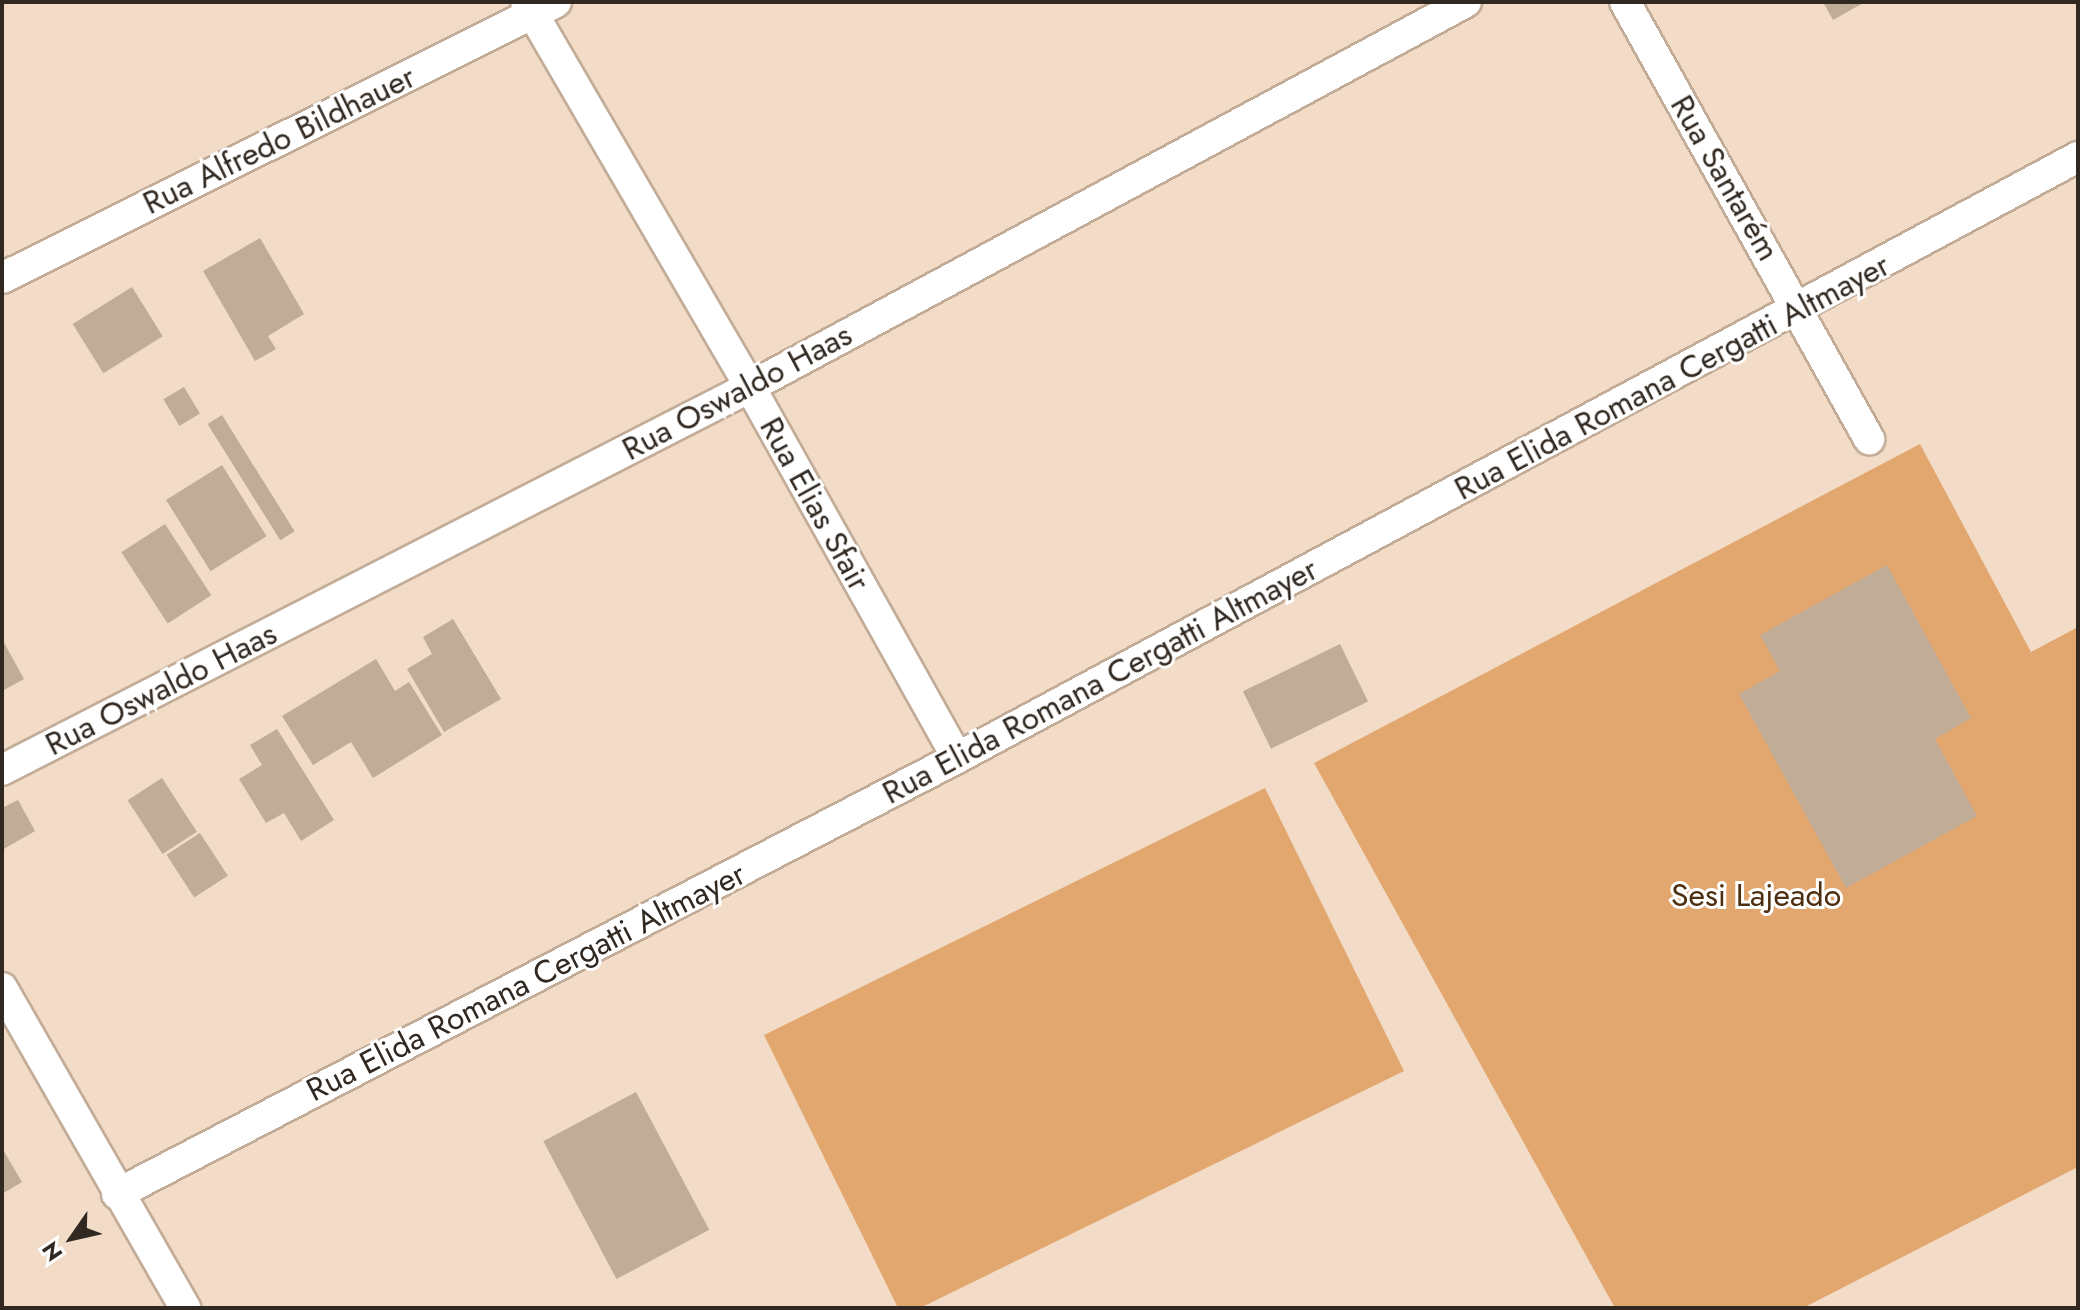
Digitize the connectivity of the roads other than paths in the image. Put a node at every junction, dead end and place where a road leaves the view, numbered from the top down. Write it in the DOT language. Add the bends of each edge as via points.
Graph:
graph roads {
  1 [pos="1466,2"];
  2 [pos="1625,2"];
  3 [pos="539,6"];
  4 [pos="2078,157"];
  5 [pos="2,278"];
  6 [pos="1800,309"];
  7 [pos="750,387"];
  8 [pos="1869,439"];
  9 [pos="957,758"];
  10 [pos="2,770"];
  11 [pos="2,988"];
  12 [pos="117,1194"];
  13 [pos="185,1308"];
  1 -- 7 [label="street, Rua Oswaldo Haas"];
  2 -- 6 [label="street, Rua Santarém"];
  3 -- 5 [label="street, Rua Alfredo Bildhauer"];
  3 -- 7 [label="street, Rua Elias Sfair"];
  4 -- 6 [label="street, Rua Elida Romana Cergatti Altmayer"];
  6 -- 8 [label="street, Rua Santarém"];
  6 -- 9 [label="street, Rua Elida Romana Cergatti Altmayer"];
  7 -- 9 [label="street, Rua Elias Sfair"];
  7 -- 10 [label="street, Rua Oswaldo Haas"];
  9 -- 12 [label="street, Rua Elida Romana Cergatti Altmayer"];
  11 -- 12 [label="street"];
  12 -- 13 [label="street"];
}
